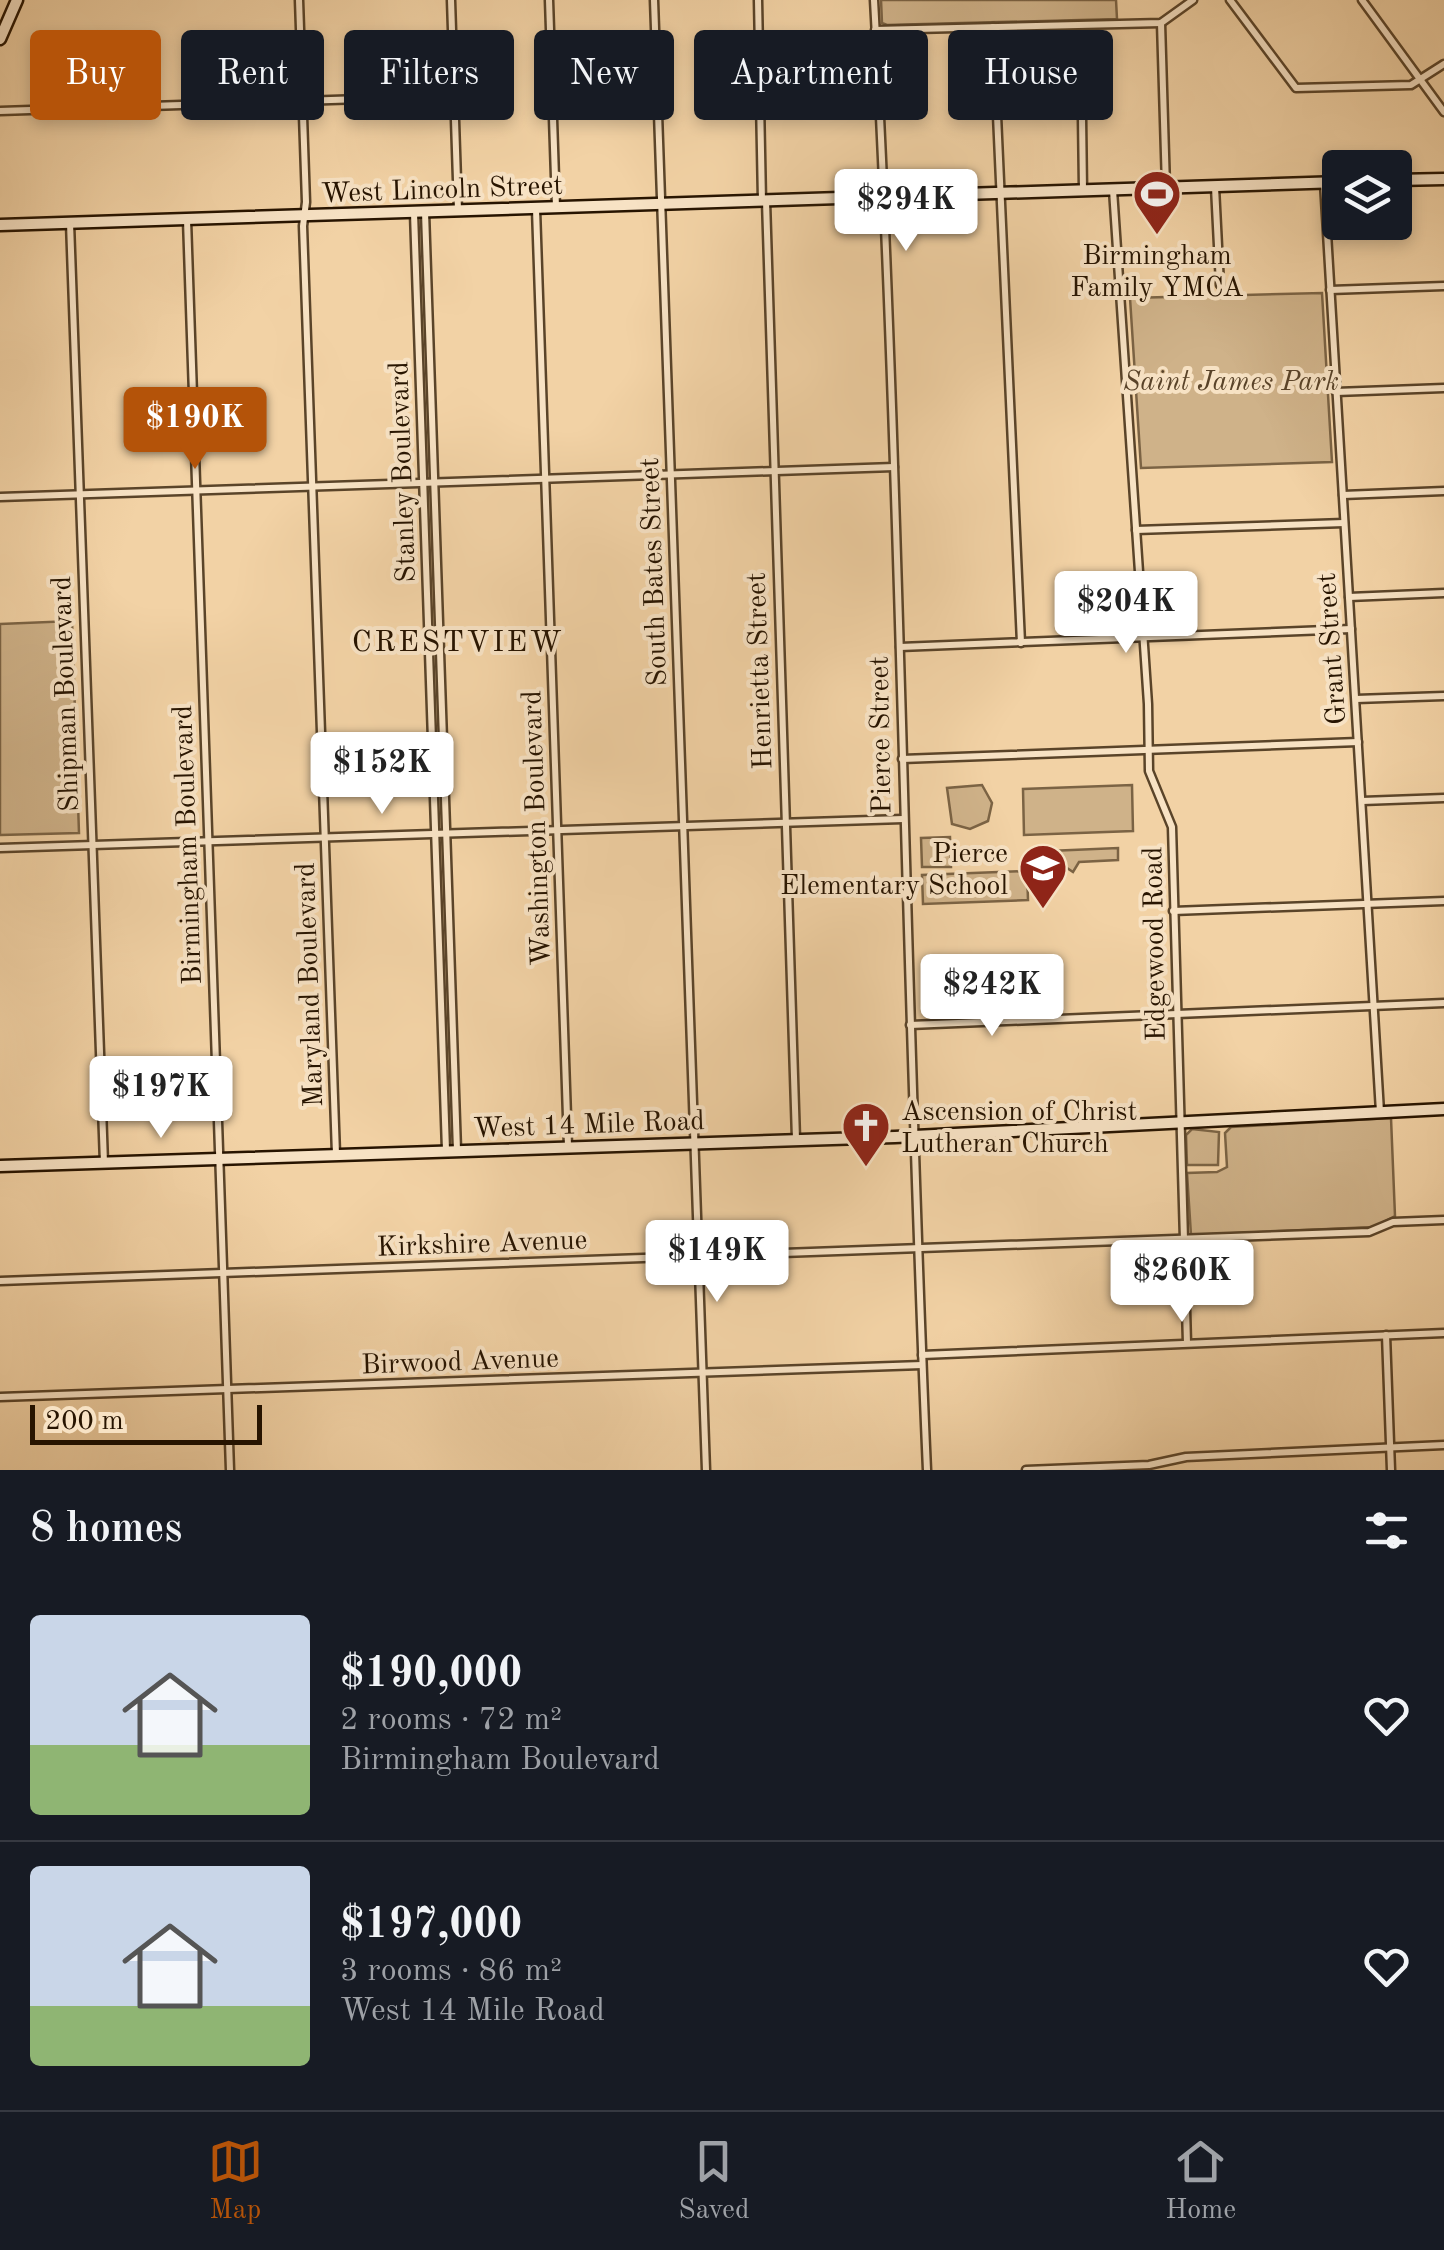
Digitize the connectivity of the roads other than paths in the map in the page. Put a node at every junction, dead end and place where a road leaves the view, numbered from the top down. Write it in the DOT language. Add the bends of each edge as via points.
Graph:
graph roads {
  1 [pos="17,0"];
  2 [pos="300,0"];
  3 [pos="451,0"];
  4 [pos="550,0"];
  5 [pos="654,0"];
  6 [pos="758,0"];
  7 [pos="874,0"];
  8 [pos="1193,0"];
  9 [pos="1230,0"];
  10 [pos="1362,0"];
  11 [pos="1161,23"];
  12 [pos="993,27"];
  13 [pos="301,30"];
  14 [pos="452,30"];
  15 [pos="875,30"];
  16 [pos="0,38"];
  17 [pos="1444,64"];
  18 [pos="1421,80"];
  19 [pos="181,105"];
  20 [pos="0,112"];
  21 [pos="1444,112"];
  22 [pos="303,120"];
  23 [pos="455,120"];
  24 [pos="881,120"];
  25 [pos="1082,120"];
  26 [pos="1444,179"];
  27 [pos="1412,180"];
  28 [pos="1322,183"];
  29 [pos="1215,186"];
  30 [pos="1166,188"];
  31 [pos="1113,189"];
  32 [pos="1083,190"];
  33 [pos="998,193"];
  34 [pos="886,196"];
  35 [pos="764,201"];
  36 [pos="661,204"];
  37 [pos="556,207"];
  38 [pos="536,208"];
  39 [pos="458,210"];
  40 [pos="420,211"];
  41 [pos="305,215"];
  42 [pos="186,219"];
  43 [pos="70,223"];
  44 [pos="0,226"];
  45 [pos="1327,240"];
  46 [pos="1220,285"];
  47 [pos="1444,286"];
  48 [pos="1330,290"];
  49 [pos="420,360"];
  50 [pos="430,360"];
  51 [pos="1444,388"];
  52 [pos="1336,392"];
  53 [pos="894,468"];
  54 [pos="774,471"];
  55 [pos="670,474"];
  56 [pos="546,478"];
  57 [pos="424,482"];
  58 [pos="434,482"];
  59 [pos="312,486"];
  60 [pos="196,490"];
  61 [pos="1444,491"];
  62 [pos="79,494"];
  63 [pos="1342,495"];
  64 [pos="0,496"];
  65 [pos="1344,523"];
  66 [pos="1136,530"];
  67 [pos="1444,593"];
  68 [pos="1349,597"];
  69 [pos="1351,629"];
  70 [pos="1143,638"];
  71 [pos="1021,643"];
  72 [pos="900,647"];
  73 [pos="430,652"];
  74 [pos="440,652"];
  75 [pos="1444,696"];
  76 [pos="1356,699"];
  77 [pos="1358,742"];
  78 [pos="1148,750"];
  79 [pos="902,759"];
  80 [pos="1444,798"];
  81 [pos="1362,801"];
  82 [pos="904,819"];
  83 [pos="786,822"];
  84 [pos="682,825"];
  85 [pos="557,830"];
  86 [pos="436,834"];
  87 [pos="446,834"];
  88 [pos="325,837"];
  89 [pos="208,841"];
  90 [pos="92,845"];
  91 [pos="0,848"];
  92 [pos="1444,900"];
  93 [pos="1368,903"];
  94 [pos="1174,911"];
  95 [pos="451,989"];
  96 [pos="441,990"];
  97 [pos="1444,1003"];
  98 [pos="1374,1006"];
  99 [pos="1176,1014"];
  100 [pos="910,1024"];
  101 [pos="1444,1109"];
  102 [pos="1380,1112"];
  103 [pos="1180,1122"];
  104 [pos="914,1136"];
  105 [pos="796,1139"];
  106 [pos="692,1142"];
  107 [pos="568,1146"];
  108 [pos="452,1150"];
  109 [pos="336,1154"];
  110 [pos="220,1159"];
  111 [pos="104,1163"];
  112 [pos="0,1166"];
  113 [pos="1444,1220"];
  114 [pos="1183,1239"];
  115 [pos="918,1250"];
  116 [pos="697,1257"];
  117 [pos="224,1274"];
  118 [pos="0,1281"];
  119 [pos="1444,1333"];
  120 [pos="1386,1335"];
  121 [pos="1186,1344"];
  122 [pos="922,1355"];
  123 [pos="922,1365"];
  124 [pos="702,1374"];
  125 [pos="228,1390"];
  126 [pos="0,1398"];
  127 [pos="1444,1445"];
  128 [pos="1390,1447"];
  129 [pos="230,1470"];
  130 [pos="706,1470"];
  131 [pos="927,1470"];
  132 [pos="1026,1470"];
  133 [pos="1391,1470"];
  1 -- 16 [label="main road"];
  2 -- 13 [label="street, Maryland Boulevard"];
  3 -- 14 [label="street"];
  4 -- 37 [label="street"];
  5 -- 36 [label="street, South Bates Street"];
  6 -- 35 [label="street, Henrietta Street"];
  7 -- 15 [label="street, Pierce Street"];
  8 -- 11 [label="street"];
  9 -- 18 [label="street" via="1296,88"];
  10 -- 18 [label="street"];
  11 -- 12 [label="street"];
  11 -- 30 [label="street"];
  12 -- 15 [label="street"];
  12 -- 33 [label="street"];
  17 -- 18 [label="street"];
  18 -- 21 [label="street"];
  19 -- 20 [label="street"];
  22 -- 41 [label="street, Maryland Boulevard"];
  23 -- 39 [label="street"];
  24 -- 34 [label="street, Pierce Street"];
  25 -- 32 [label="street"];
  26 -- 27 [label="main road"];
  28 -- 29 [label="main road, West Lincoln Street"];
  29 -- 30 [label="main road, West Lincoln Street"];
  29 -- 46 [label="street"];
  30 -- 31 [label="main road, West Lincoln Street"];
  31 -- 32 [label="main road, West Lincoln Street"];
  31 -- 66 [label="street, Edgewood Road"];
  32 -- 33 [label="main road, West Lincoln Street"];
  33 -- 34 [label="main road, West Lincoln Street"];
  33 -- 71 [label="street"];
  34 -- 35 [label="main road, West Lincoln Street"];
  34 -- 53 [label="street, Pierce Street"];
  35 -- 36 [label="main road, West Lincoln Street"];
  35 -- 54 [label="street, Henrietta Street"];
  36 -- 37 [label="main road, West Lincoln Street"];
  36 -- 55 [label="street, South Bates Street"];
  37 -- 38 [label="main road, West Lincoln Street"];
  38 -- 39 [label="main road, West Lincoln Street"];
  38 -- 56 [label="street, Washington Boulevard"];
  39 -- 40 [label="main road, West Lincoln Street"];
  40 -- 41 [label="main road, West Lincoln Street"];
  40 -- 49 [label="street, Stanley Boulevard"];
  40 -- 50 [label="street, Stanley Boulevard"];
  41 -- 42 [label="main road, West Lincoln Street"];
  41 -- 59 [label="street, Maryland Boulevard"];
  42 -- 43 [label="main road, West Lincoln Street"];
  42 -- 60 [label="street, Birmingham Boulevard"];
  43 -- 44 [label="main road, West Lincoln Street"];
  43 -- 62 [label="street, Shipman Boulevard"];
  45 -- 48 [label="street, Grant Street"];
  47 -- 48 [label="street"];
  48 -- 52 [label="street, Grant Street"];
  49 -- 50 [label="street"];
  49 -- 57 [label="street, Stanley Boulevard"];
  50 -- 58 [label="street, Stanley Boulevard"];
  51 -- 52 [label="street"];
  52 -- 63 [label="street, Grant Street"];
  53 -- 54 [label="street"];
  53 -- 72 [label="street, Pierce Street"];
  54 -- 55 [label="street"];
  54 -- 83 [label="street, Henrietta Street"];
  55 -- 56 [label="street"];
  55 -- 84 [label="street, South Bates Street"];
  56 -- 58 [label="street"];
  56 -- 85 [label="street, Washington Boulevard"];
  57 -- 58 [label="street"];
  57 -- 59 [label="street"];
  57 -- 73 [label="street, Stanley Boulevard"];
  58 -- 74 [label="street, Stanley Boulevard"];
  59 -- 60 [label="street"];
  59 -- 88 [label="street, Maryland Boulevard"];
  60 -- 62 [label="street"];
  60 -- 89 [label="street, Birmingham Boulevard"];
  61 -- 63 [label="street"];
  62 -- 64 [label="street"];
  62 -- 90 [label="street, Shipman Boulevard"];
  63 -- 65 [label="street, Grant Street"];
  65 -- 66 [label="street"];
  65 -- 68 [label="street, Grant Street"];
  66 -- 70 [label="street, Edgewood Road"];
  67 -- 68 [label="street"];
  68 -- 69 [label="street, Grant Street"];
  69 -- 70 [label="street"];
  69 -- 76 [label="street, Grant Street"];
  70 -- 71 [label="street"];
  70 -- 78 [label="street, Edgewood Road"];
  71 -- 72 [label="street"];
  72 -- 79 [label="street, Pierce Street"];
  73 -- 74 [label="street"];
  73 -- 86 [label="street, Stanley Boulevard"];
  74 -- 87 [label="street, Stanley Boulevard"];
  75 -- 76 [label="street"];
  76 -- 77 [label="street, Grant Street"];
  77 -- 78 [label="street"];
  77 -- 81 [label="street, Grant Street"];
  78 -- 79 [label="street"];
  78 -- 94 [label="street, Edgewood Road" via="1152,780 1172,827"];
  79 -- 82 [label="street, Pierce Street"];
  80 -- 81 [label="street"];
  81 -- 93 [label="street, Grant Street"];
  82 -- 83 [label="street"];
  82 -- 100 [label="street, Pierce Street"];
  83 -- 84 [label="street"];
  83 -- 105 [label="street, Henrietta Street"];
  84 -- 85 [label="street"];
  84 -- 106 [label="street, South Bates Street"];
  85 -- 87 [label="street"];
  85 -- 107 [label="street, Washington Boulevard"];
  86 -- 87 [label="street"];
  86 -- 88 [label="street"];
  86 -- 96 [label="street, Stanley Boulevard"];
  87 -- 95 [label="street, Stanley Boulevard"];
  88 -- 89 [label="street"];
  88 -- 109 [label="street, Maryland Boulevard"];
  89 -- 90 [label="street"];
  89 -- 110 [label="street, Birmingham Boulevard"];
  90 -- 91 [label="street"];
  90 -- 111 [label="street, Shipman Boulevard"];
  92 -- 93 [label="street"];
  93 -- 94 [label="street"];
  93 -- 98 [label="street, Grant Street"];
  94 -- 99 [label="street, Edgewood Road"];
  95 -- 96 [label="street"];
  95 -- 108 [label="street, Stanley Boulevard"];
  96 -- 108 [label="street, Stanley Boulevard"];
  97 -- 98 [label="street"];
  98 -- 99 [label="street"];
  98 -- 102 [label="street, Grant Street"];
  99 -- 100 [label="street"];
  99 -- 103 [label="street, Edgewood Road"];
  100 -- 104 [label="street, Pierce Street"];
  101 -- 102 [label="main road, West 14 Mile Road"];
  102 -- 103 [label="main road, West 14 Mile Road"];
  103 -- 104 [label="main road, West 14 Mile Road"];
  103 -- 114 [label="street, Edgewood Road"];
  104 -- 105 [label="main road, West 14 Mile Road"];
  104 -- 115 [label="street, Pierce Street"];
  105 -- 106 [label="main road, West 14 Mile Road"];
  106 -- 107 [label="main road, West 14 Mile Road"];
  106 -- 116 [label="street, South Bates Street"];
  107 -- 108 [label="main road, West 14 Mile Road"];
  108 -- 109 [label="main road, West 14 Mile Road"];
  109 -- 110 [label="main road, West 14 Mile Road"];
  110 -- 111 [label="main road, West 14 Mile Road"];
  110 -- 117 [label="street, Birmingham Boulevard"];
  111 -- 112 [label="main road, West 14 Mile Road"];
  113 -- 114 [label="street, Kirkshire Avenue" via="1394,1222 1369,1232"];
  114 -- 115 [label="street, Kirkshire Avenue"];
  114 -- 121 [label="street, Edgewood Road"];
  115 -- 116 [label="street, Kirkshire Avenue"];
  115 -- 122 [label="street, Pierce Street"];
  116 -- 117 [label="street, Kirkshire Avenue"];
  116 -- 124 [label="street, South Bates Street"];
  117 -- 118 [label="street, Kirkshire Avenue"];
  117 -- 125 [label="street, Birmingham Boulevard"];
  119 -- 120 [label="street"];
  120 -- 121 [label="street"];
  120 -- 128 [label="street"];
  121 -- 122 [label="street"];
  122 -- 123 [label="street, Pierce Street"];
  123 -- 124 [label="street, Birwood Avenue"];
  123 -- 131 [label="street, Pierce Street"];
  124 -- 125 [label="street, Birwood Avenue"];
  124 -- 130 [label="street, South Bates Street"];
  125 -- 126 [label="street, Birwood Avenue"];
  125 -- 129 [label="street, Birmingham Boulevard"];
  127 -- 128 [label="street"];
  128 -- 132 [label="street"];
  128 -- 133 [label="street"];
}
